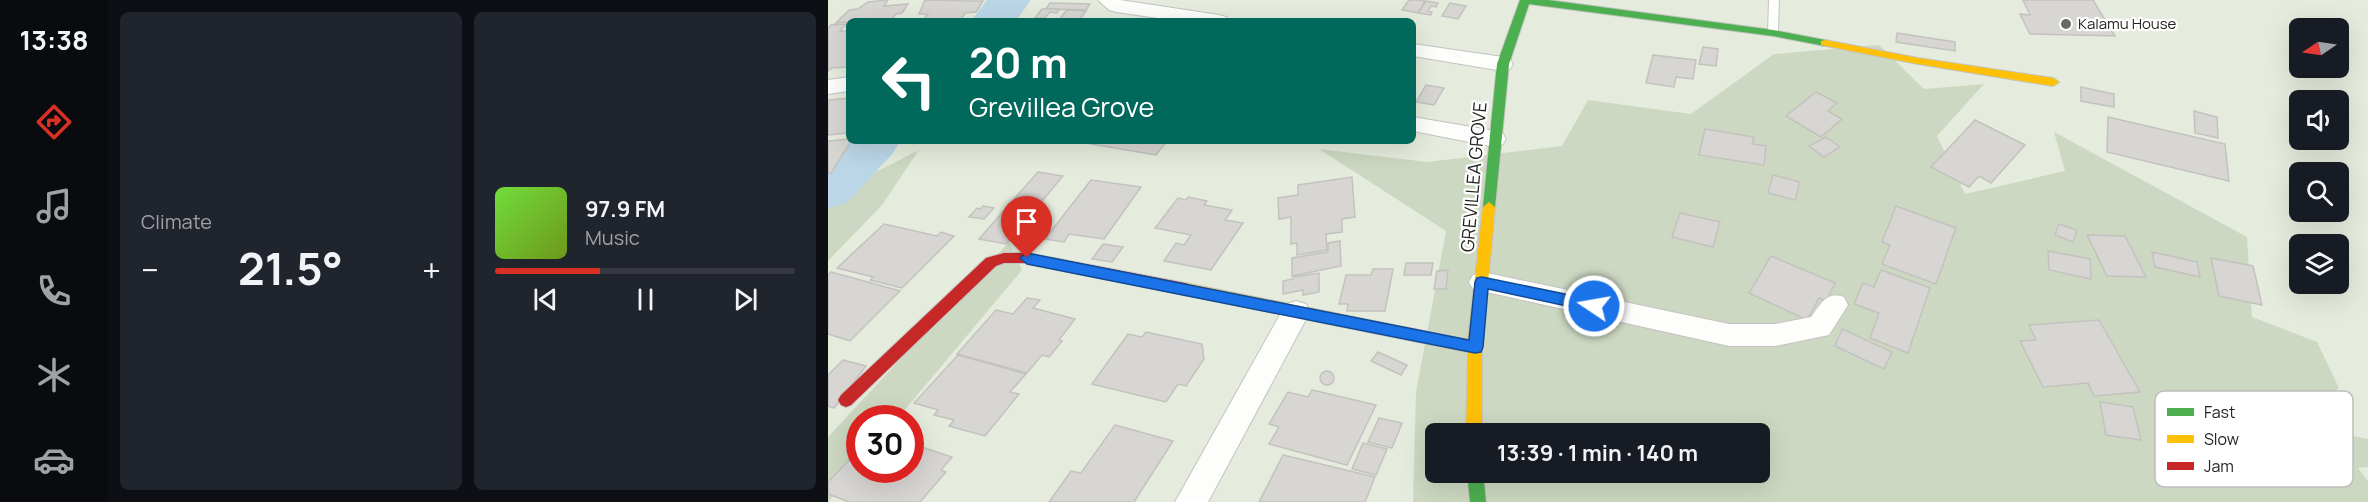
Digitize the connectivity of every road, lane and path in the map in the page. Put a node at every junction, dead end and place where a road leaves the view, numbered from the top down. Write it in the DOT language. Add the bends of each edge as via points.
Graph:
graph roads {
  1 [pos="1108,0"];
  2 [pos="1525,0"];
  3 [pos="1774,0"];
  4 [pos="1198,18"];
  5 [pos="1773,33"];
  6 [pos="1416,50"];
  7 [pos="1503,64"];
  8 [pos="2053,82"];
  9 [pos="846,84"];
  10 [pos="828,87"];
  11 [pos="1416,125"];
  12 [pos="1495,139"];
  13 [pos="1482,282"];
  14 [pos="1835,306"];
  15 [pos="1296,312"];
  16 [pos="1475,347"];
  17 [pos="846,400"];
  18 [pos="1474,423"];
  19 [pos="1476,483"];
  20 [pos="1191,502"];
  21 [pos="1478,502"];
  1 -- 4 [label="street" via="1116,6"];
  2 -- 5 [label="street"];
  2 -- 7 [label="street, GREVILLEA GROVE"];
  3 -- 5 [label="lane"];
  5 -- 8 [label="street"];
  6 -- 7 [label="street"];
  7 -- 12 [label="street, GREVILLEA GROVE"];
  9 -- 10 [label="street"];
  11 -- 12 [label="street"];
  12 -- 13 [label="street, GREVILLEA GROVE"];
  13 -- 14 [label="street" via="1729,335 1775,335 1819,327"];
  13 -- 16 [label="street, GREVILLEA GROVE"];
  15 -- 16 [label="street"];
  15 -- 17 [label="street" via="1027,258 1004,258 991,262"];
  15 -- 20 [label="street"];
  16 -- 18 [label="street, GREVILLEA GROVE"];
  19 -- 21 [label="street"];
}
